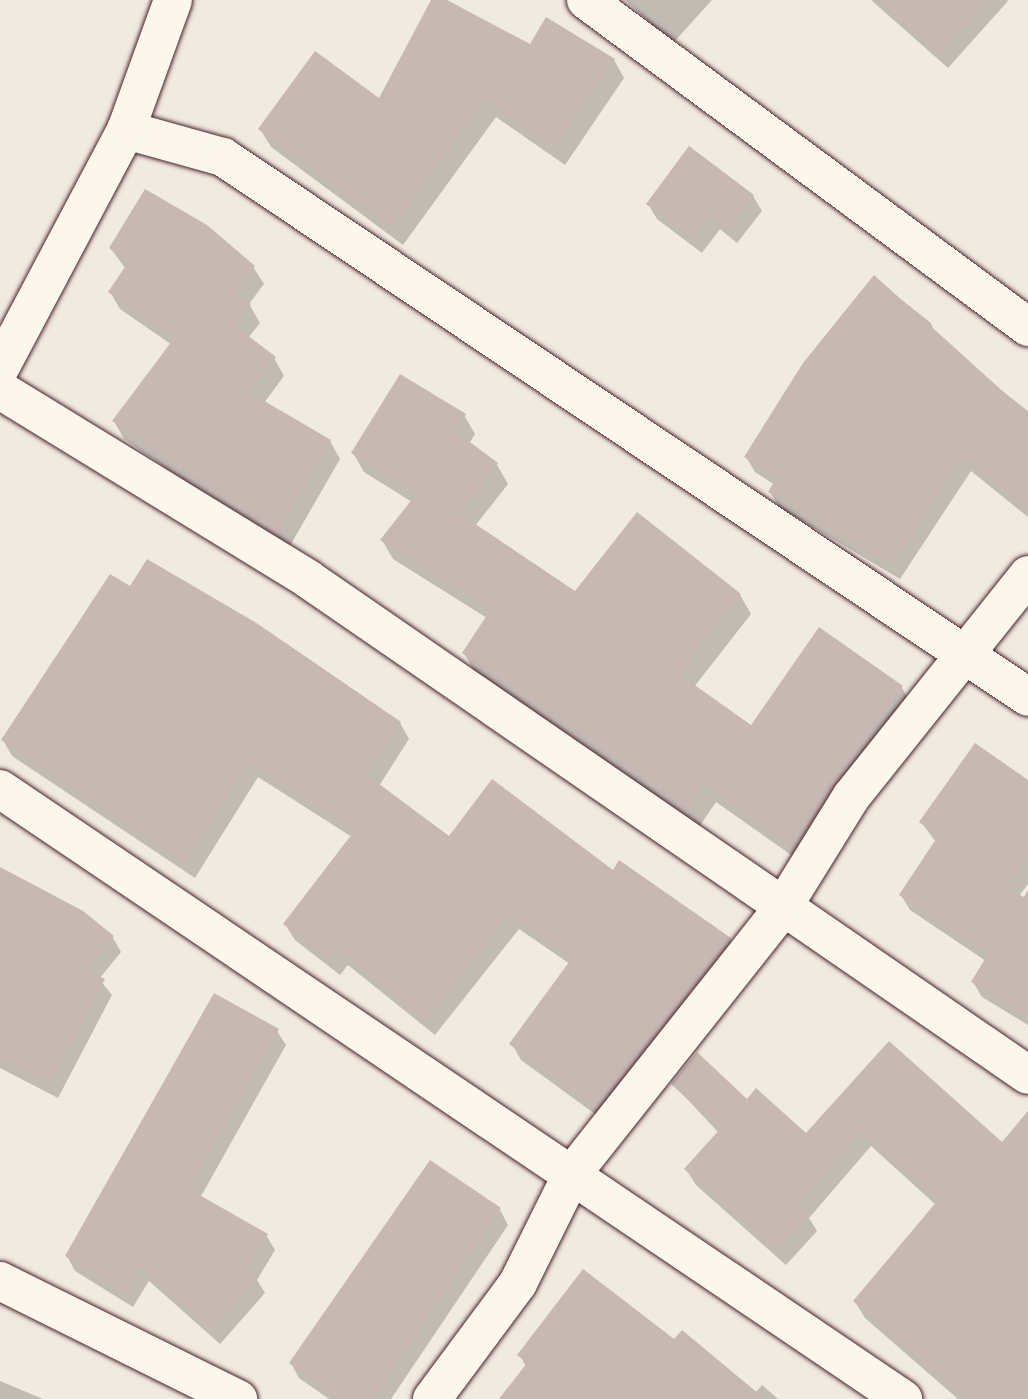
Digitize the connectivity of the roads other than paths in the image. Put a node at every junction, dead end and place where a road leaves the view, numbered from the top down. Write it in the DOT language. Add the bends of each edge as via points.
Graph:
graph roads {
  1 [pos="173,0"];
  2 [pos="586,0"];
  3 [pos="126,130"];
  4 [pos="1028,327"];
  5 [pos="0,368"];
  6 [pos="0,390"];
  7 [pos="1028,575"];
  8 [pos="964,654"];
  9 [pos="1028,697"];
  10 [pos="0,789"];
  11 [pos="781,910"];
  12 [pos="1028,1075"];
  13 [pos="572,1174"];
  14 [pos="0,1281"];
  15 [pos="238,1399"];
  16 [pos="432,1399"];
  17 [pos="903,1399"];
  1 -- 3 [label="street"];
  2 -- 4 [label="street"];
  3 -- 5 [label="street"];
  3 -- 8 [label="street" via="223,156"];
  6 -- 11 [label="street" via="308,579"];
  7 -- 8 [label="street"];
  8 -- 9 [label="street"];
  8 -- 11 [label="street" via="851,797"];
  10 -- 13 [label="street"];
  11 -- 12 [label="street"];
  11 -- 13 [label="street"];
  13 -- 16 [label="street" via="518,1283"];
  13 -- 17 [label="street"];
  14 -- 15 [label="street"];
}
